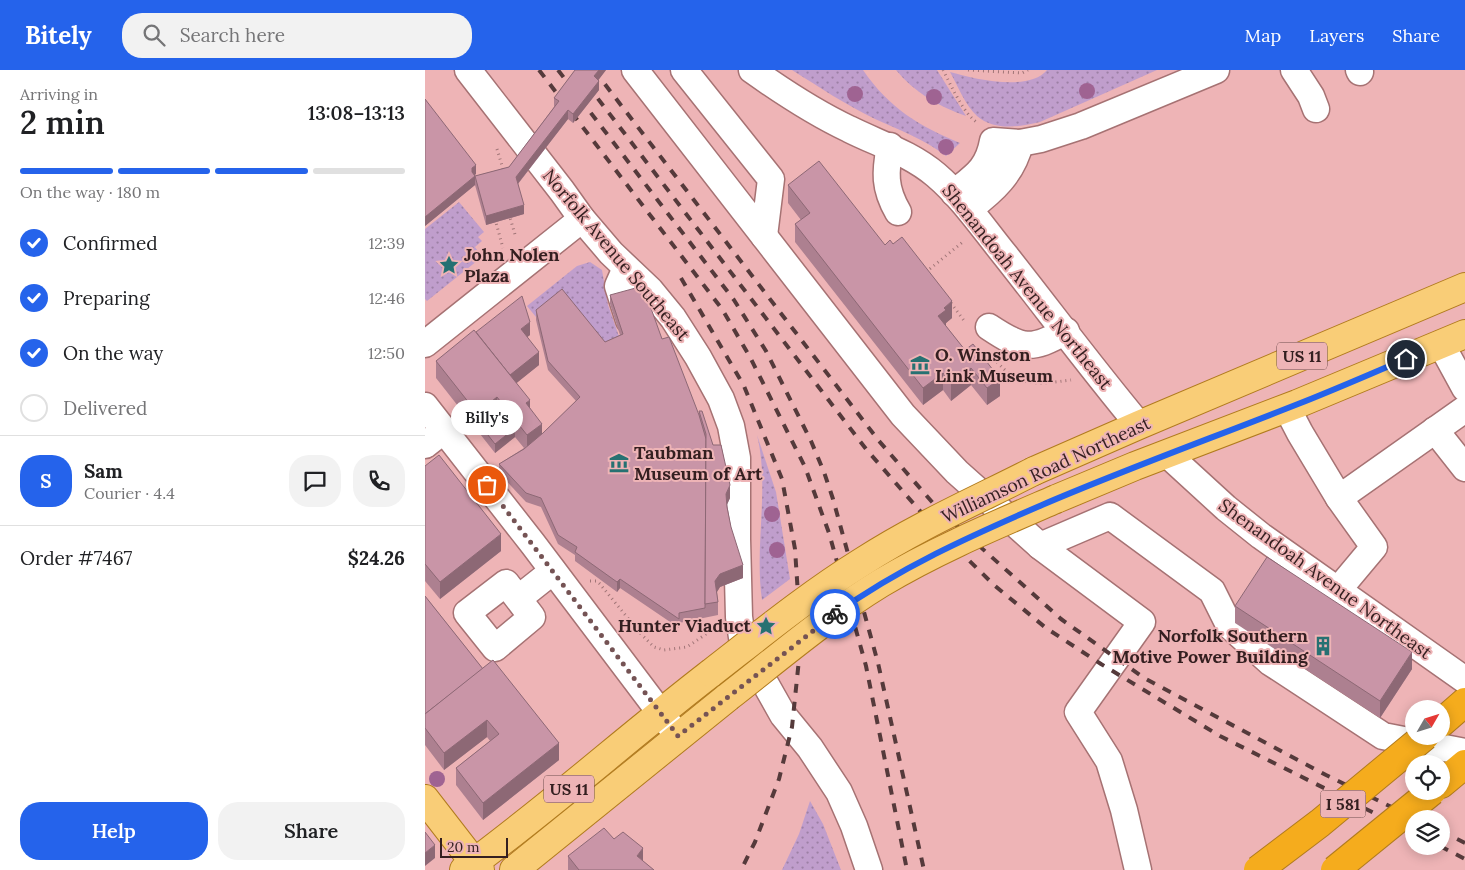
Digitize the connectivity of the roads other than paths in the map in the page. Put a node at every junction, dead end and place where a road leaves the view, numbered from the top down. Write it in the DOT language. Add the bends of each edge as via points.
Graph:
graph roads {
  1 [pos="468,70"];
  2 [pos="635,70"];
  3 [pos="684,70"];
  4 [pos="752,70"];
  5 [pos="1216,70"];
  6 [pos="1294,70"];
  7 [pos="1316,109"];
  8 [pos="1020,142"];
  9 [pos="889,146"];
  10 [pos="961,201"];
  11 [pos="898,212"];
  12 [pos="582,219"];
  13 [pos="764,236"];
  14 [pos="626,268"];
  15 [pos="1465,287"];
  16 [pos="629,320"];
  17 [pos="979,326"];
  18 [pos="1066,331"];
  19 [pos="1453,339"];
  20 [pos="425,344"];
  21 [pos="1465,388"];
  22 [pos="425,406"];
  23 [pos="1287,408"];
  24 [pos="1465,409"];
  25 [pos="1139,425"];
  26 [pos="1435,430"];
  27 [pos="434,438"];
  28 [pos="1167,454"];
  29 [pos="1465,468"];
  30 [pos="1339,498"];
  31 [pos="1041,546"];
  32 [pos="553,571"];
  33 [pos="1338,590"];
  34 [pos="519,598"];
  35 [pos="1465,680"];
  36 [pos="1465,702"];
  37 [pos="660,712"];
  38 [pos="1450,715"];
  39 [pos="678,736"];
  40 [pos="1414,745"];
  41 [pos="1465,752"];
  42 [pos="1465,764"];
  43 [pos="1450,776"];
  44 [pos="425,799"];
  45 [pos="1421,800"];
  46 [pos="473,868"];
  47 [pos="514,870"];
  48 [pos="869,870"];
  49 [pos="1138,870"];
  50 [pos="1258,870"];
  51 [pos="1335,870"];
  1 -- 12 [label="street, Norfolk Avenue Southeast"];
  2 -- 13 [label="street"];
  3 -- 13 [label="street" via="771,179"];
  4 -- 9 [label="street, Shenandoah Avenue Northeast" via="813,111"];
  5 -- 8 [label="street" via="1081,126"];
  6 -- 7 [label="street"];
  8 -- 10 [label="street" via="1012,165 995,189"];
  8 -- 10 [label="street" via="989,134 988,160"];
  9 -- 10 [label="street, Shenandoah Avenue Northeast" via="915,159 936,175"];
  9 -- 11 [label="street" via="887,188"];
  10 -- 18 [label="street, Shenandoah Avenue Northeast"];
  12 -- 14 [label="street, Norfolk Avenue Southeast"];
  12 -- 20 [label="street"];
  13 -- 31 [label="street" via="903,415 957,472"];
  14 -- 16 [label="street" via="618,286"];
  14 -- 48 [label="street, Norfolk Avenue Southeast" via="673,318 721,398 737,458 739,617 743,644 783,716 810,748 839,792 855,826"];
  15 -- 25 [label="main road, Williamson Road Northeast / US 11"];
  17 -- 18 [label="street" via="1026,346 1048,342"];
  18 -- 25 [label="street, Shenandoah Avenue Northeast"];
  19 -- 21 [label="street"];
  19 -- 23 [label="main road, Williamson Road Northeast / US 11"];
  22 -- 27 [label="street"];
  23 -- 28 [label="main road, Williamson Road Northeast / US 11"];
  23 -- 30 [label="street"];
  24 -- 26 [label="street"];
  25 -- 37 [label="main road, Williamson Road Northeast / US 11, bridge" via="1034,471 898,540 802,603"];
  26 -- 29 [label="street"];
  26 -- 30 [label="street"];
  27 -- 32 [label="street"];
  28 -- 33 [label="street, Shenandoah Avenue Northeast" via="1233,514"];
  28 -- 39 [label="main road, Williamson Road Northeast / US 11, bridge" via="951,546 880,584 819,626"];
  30 -- 33 [label="street" via="1374,547"];
  31 -- 41 [label="street" via="1110,516 1212,591 1229,625 1278,667 1383,736"];
  31 -- 49 [label="street" via="1142,622 1078,712 1109,761"];
  32 -- 34 [label="street"];
  32 -- 37 [label="street"];
  33 -- 35 [label="street, Shenandoah Avenue Northeast"];
  36 -- 38 [label="highway"];
  37 -- 39 [label="street"];
  37 -- 46 [label="main road, US 11"];
  39 -- 47 [label="main road, US 11"];
  40 -- 50 [label="highway, I 581, bridge"];
  42 -- 43 [label="highway"];
  44 -- 46 [label="main road, US 11"];
  45 -- 51 [label="highway, I 581, bridge"];
}
